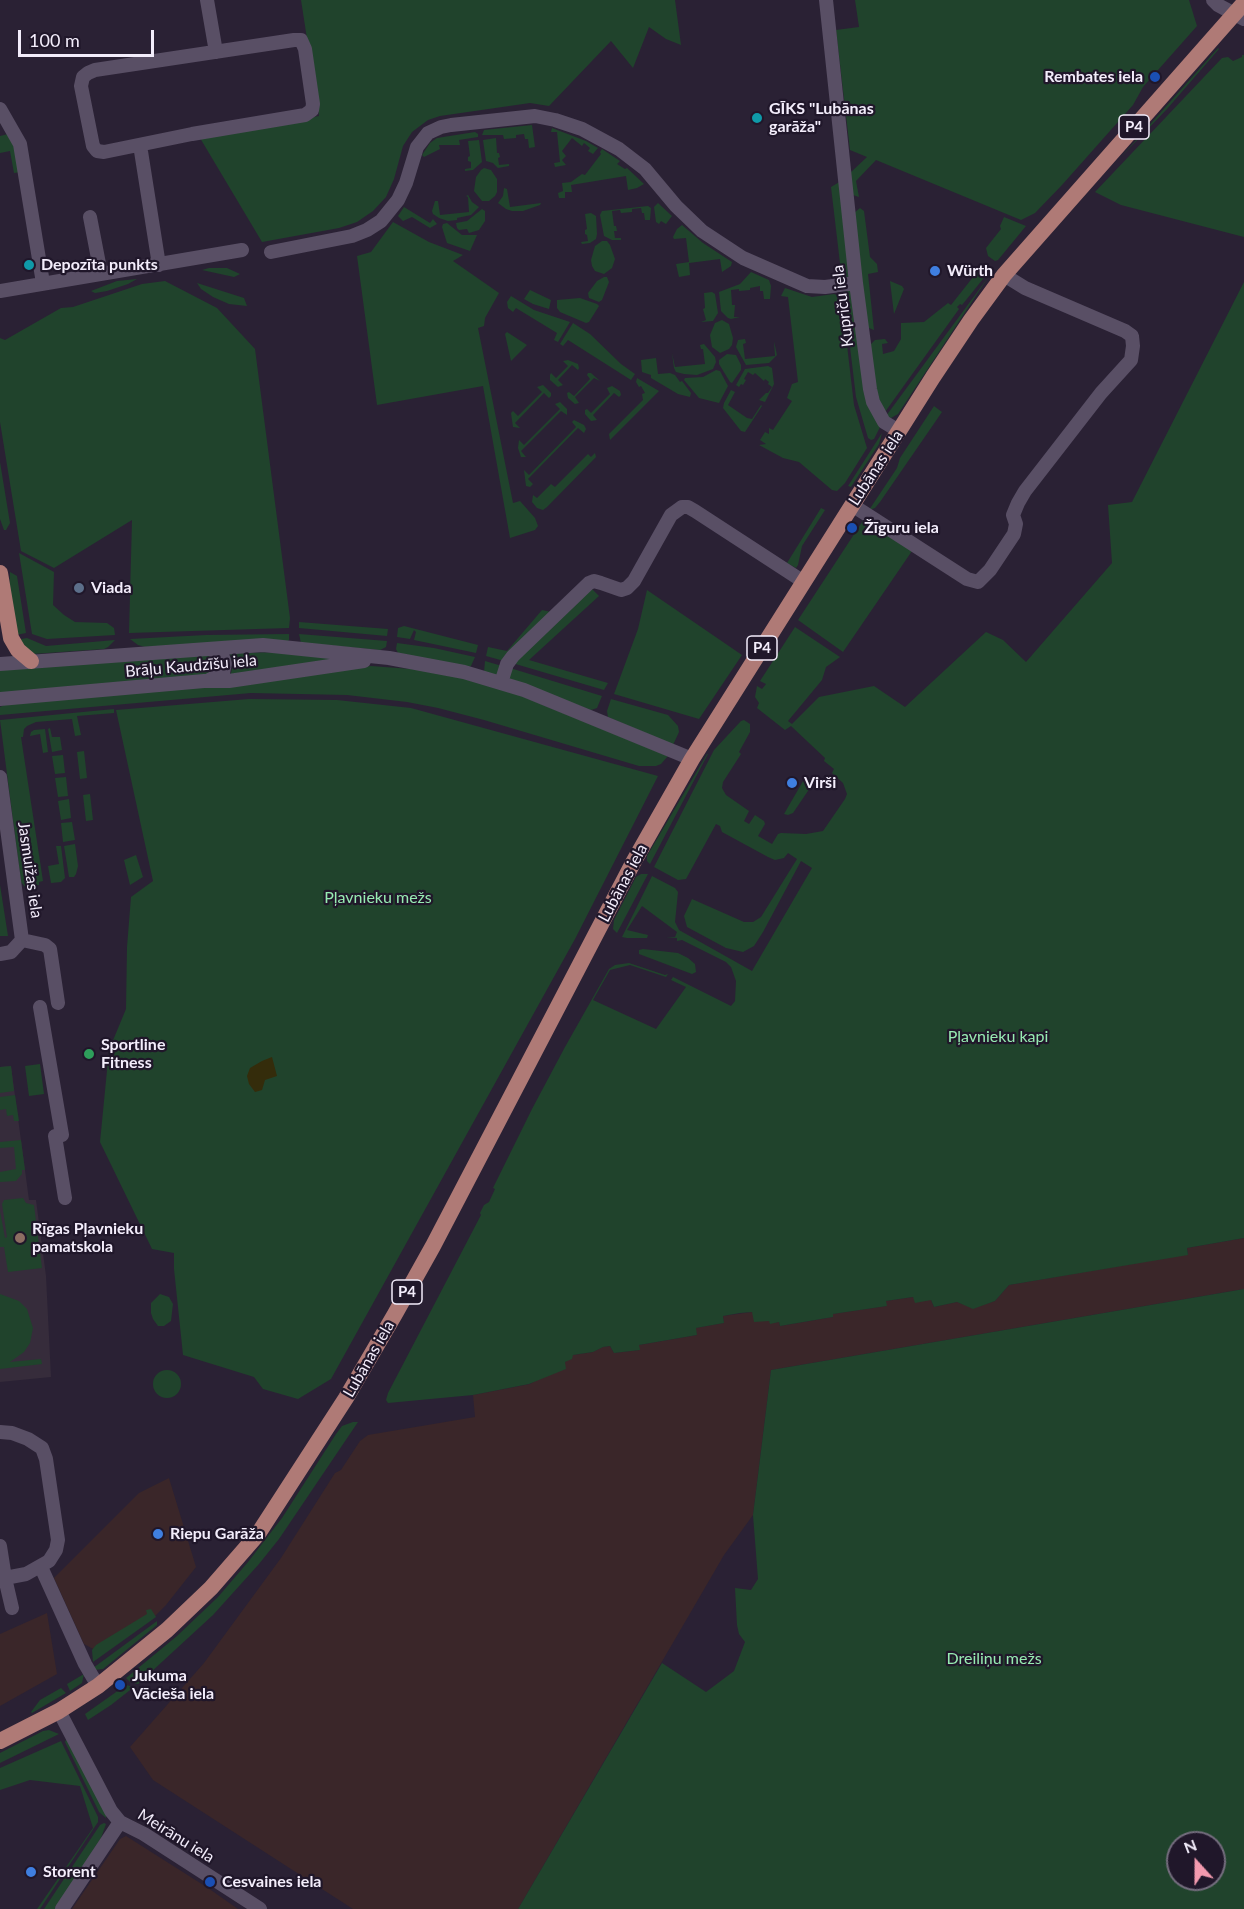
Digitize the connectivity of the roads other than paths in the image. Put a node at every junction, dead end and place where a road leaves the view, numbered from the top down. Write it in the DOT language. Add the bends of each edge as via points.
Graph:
graph roads {
  1 [pos="207,0"];
  2 [pos="826,0"];
  3 [pos="1213,0"];
  4 [pos="1241,12"];
  5 [pos="216,52"];
  6 [pos="0,109"];
  7 [pos="140,145"];
  8 [pos="90,217"];
  9 [pos="242,250"];
  10 [pos="271,252"];
  11 [pos="159,264"];
  12 [pos="101,274"];
  13 [pos="1004,275"];
  14 [pos="43,283"];
  15 [pos="856,283"];
  16 [pos="0,291"];
  17 [pos="899,431"];
  18 [pos="852,505"];
  19 [pos="0,573"];
  20 [pos="804,582"];
  21 [pos="210,649"];
  22 [pos="384,658"];
  23 [pos="31,661"];
  24 [pos="0,663"];
  25 [pos="204,681"];
  26 [pos="501,683"];
  27 [pos="0,699"];
  28 [pos="692,759"];
  29 [pos="0,777"];
  30 [pos="22,940"];
  31 [pos="8,957"];
  32 [pos="58,1003"];
  33 [pos="40,1007"];
  34 [pos="65,1198"];
  35 [pos="0,1432"];
  36 [pos="0,1546"];
  37 [pos="41,1567"];
  38 [pos="5,1578"];
  39 [pos="12,1608"];
  40 [pos="98,1686"];
  41 [pos="59,1711"];
  42 [pos="0,1741"];
  43 [pos="120,1821"];
  44 [pos="62,1909"];
  45 [pos="260,1909"];
  1 -- 5 [label="street"];
  2 -- 15 [label="street, Kupriču iela"];
  3 -- 4 [label="street"];
  4 -- 13 [label="main road, Lubānas iela / P4"];
  5 -- 7 [label="street" via="95,70 83,77 81,86 97,151"];
  5 -- 7 [label="street" via="301,40 312,110 305,115"];
  6 -- 14 [label="street" via="20,144"];
  7 -- 11 [label="street"];
  8 -- 12 [label="street"];
  9 -- 11 [label="street"];
  10 -- 15 [label="street" via="352,236 381,220 398,200 417,147 428,133 451,125 535,116 582,129 619,149 645,169 702,231 743,258 807,286"];
  11 -- 12 [label="street"];
  12 -- 14 [label="street"];
  13 -- 17 [label="main road, Lubānas iela / P4"];
  13 -- 18 [label="street" via="1125,331 1132,336 1131,360 1022,497 1013,515 1014,534 978,582 967,579"];
  14 -- 16 [label="street"];
  15 -- 17 [label="street, Kupriču iela" via="873,402 884,422"];
  17 -- 18 [label="main road, Lubānas iela / P4"];
  18 -- 20 [label="main road, Lubānas iela / P4"];
  19 -- 23 [label="main road" via="11,638"];
  20 -- 26 [label="street" via="695,510 681,507 671,515 627,588 589,583 513,656"];
  20 -- 28 [label="main road, Lubānas iela / P4"];
  21 -- 22 [label="street, Brāļu Kaudzīšu iela" via="263,645"];
  21 -- 23 [label="street, Brāļu Kaudzīšu iela"];
  21 -- 25 [label="street" via="222,655 225,668 219,676"];
  22 -- 25 [label="street, Brāļu Kaudzīšu iela" via="229,681"];
  22 -- 26 [label="street, Brāļu Kaudzīšu iela" via="464,672"];
  23 -- 24 [label="street, Brāļu Kaudzīšu iela"];
  25 -- 27 [label="street, Brāļu Kaudzīšu iela"];
  26 -- 28 [label="street, Brāļu Kaudzīšu iela"];
  28 -- 40 [label="main road, Lubānas iela / P4" via="634,861 411,1285 289,1488 258,1534 211,1588"];
  29 -- 30 [label="street, Jasmuižas iela"];
  30 -- 31 [label="street, Jasmuižas iela"];
  30 -- 32 [label="street" via="50,949"];
  33 -- 34 [label="street" via="62,1135 55,1136"];
  35 -- 37 [label="street" via="28,1439 42,1448 46,1459 58,1540 56,1550"];
  36 -- 38 [label="street"];
  37 -- 38 [label="street"];
  37 -- 40 [label="street"];
  38 -- 39 [label="street"];
  40 -- 41 [label="main road, Lubānas iela / P4"];
  41 -- 42 [label="main road, Lubānas iela / P4"];
  41 -- 43 [label="street, Meirānu iela" via="111,1811"];
  43 -- 44 [label="street"];
  43 -- 45 [label="street, Meirānu iela"];
}
